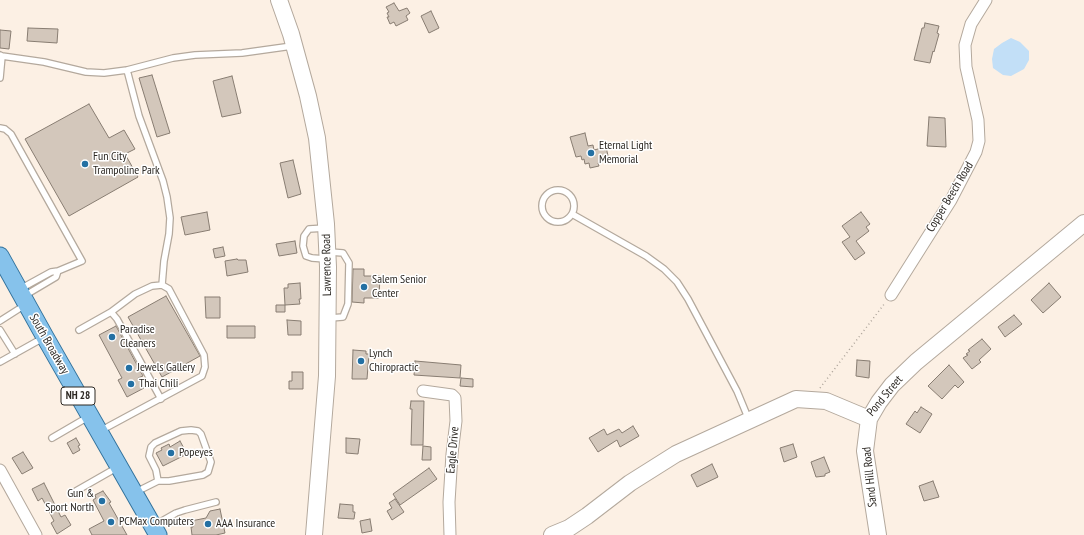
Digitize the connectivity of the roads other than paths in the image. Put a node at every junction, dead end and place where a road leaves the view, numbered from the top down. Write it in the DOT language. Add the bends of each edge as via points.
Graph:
graph roads {
  1 [pos="279,0"];
  2 [pos="986,0"];
  3 [pos="295,46"];
  4 [pos="1,55"];
  5 [pos="127,70"];
  6 [pos="0,78"];
  7 [pos="0,128"];
  8 [pos="572,214"];
  9 [pos="1084,223"];
  10 [pos="326,228"];
  11 [pos="327,255"];
  12 [pos="0,256"];
  13 [pos="162,285"];
  14 [pos="891,295"];
  15 [pos="22,297"];
  16 [pos="111,312"];
  17 [pos="328,318"];
  18 [pos="0,321"];
  19 [pos="0,330"];
  20 [pos="79,330"];
  21 [pos="44,337"];
  22 [pos="15,354"];
  23 [pos="0,362"];
  24 [pos="423,391"];
  25 [pos="162,399"];
  26 [pos="90,416"];
  27 [pos="869,419"];
  28 [pos="749,420"];
  29 [pos="99,432"];
  30 [pos="52,438"];
  31 [pos="119,467"];
  32 [pos="0,470"];
  33 [pos="158,481"];
  34 [pos="76,491"];
  35 [pos="133,493"];
  36 [pos="216,502"];
  37 [pos="155,531"];
  38 [pos="36,535"];
  39 [pos="314,535"];
  40 [pos="450,535"];
  41 [pos="552,535"];
  42 [pos="878,535"];
  1 -- 3 [label="street, Lawrence Road"];
  2 -- 14 [label="street, Copper Beech Road" via="971,24 965,45 966,67 978,120 979,141 976,152 951,200"];
  3 -- 5 [label="lane" via="173,58"];
  3 -- 10 [label="street, Lawrence Road" via="317,138"];
  4 -- 5 [label="lane" via="86,72"];
  4 -- 6 [label="lane"];
  5 -- 13 [label="lane" via="139,116 167,197 170,218"];
  7 -- 15 [label="lane" via="11,134 82,261 58,271 56,277"];
  8 -- 8 [label="lane" via="574,201 568,192 552,191 544,198 543,213 551,221 561,222"];
  8 -- 28 [label="lane" via="646,256 677,282 730,378"];
  9 -- 27 [label="street, Pond Street" via="916,362 892,385"];
  10 -- 11 [label="street, Lawrence Road"];
  10 -- 11 [label="lane" via="309,229 304,236 303,246 306,256 312,258"];
  11 -- 17 [label="street, Lawrence Road"];
  11 -- 17 [label="lane" via="343,253 349,263 348,304 343,317"];
  12 -- 15 [label="main road, South Broadway / NH 28"];
  13 -- 16 [label="lane" via="152,286 136,294"];
  13 -- 25 [label="lane" via="169,288 202,351 205,367 202,376"];
  15 -- 18 [label="lane"];
  15 -- 21 [label="main road, South Broadway / NH 28"];
  16 -- 20 [label="lane"];
  16 -- 25 [label="lane"];
  17 -- 39 [label="street, Lawrence Road" via="326,389"];
  19 -- 22 [label="lane"];
  21 -- 22 [label="lane"];
  21 -- 26 [label="main road, South Broadway / NH 28"];
  22 -- 23 [label="lane"];
  24 -- 40 [label="street, Eagle Drive" via="452,395 455,398 456,421 449,502"];
  25 -- 29 [label="lane"];
  26 -- 29 [label="main road, South Broadway / NH 28"];
  26 -- 30 [label="lane"];
  27 -- 28 [label="street, Pond Street" via="826,400 796,399"];
  27 -- 42 [label="street, Sand Hill Road" via="865,451"];
  28 -- 41 [label="street, Pond Street" via="676,454 630,483 569,528"];
  29 -- 31 [label="main road, South Broadway / NH 28"];
  31 -- 34 [label="lane"];
  31 -- 35 [label="main road, South Broadway / NH 28"];
  32 -- 38 [label="street"];
  33 -- 33 [label="lane" via="203,475 208,472 211,462 198,431 181,431 151,447 149,456"];
  33 -- 35 [label="lane"];
  35 -- 37 [label="main road, South Broadway / NH 28"];
  36 -- 37 [label="lane" via="176,513"];
}
